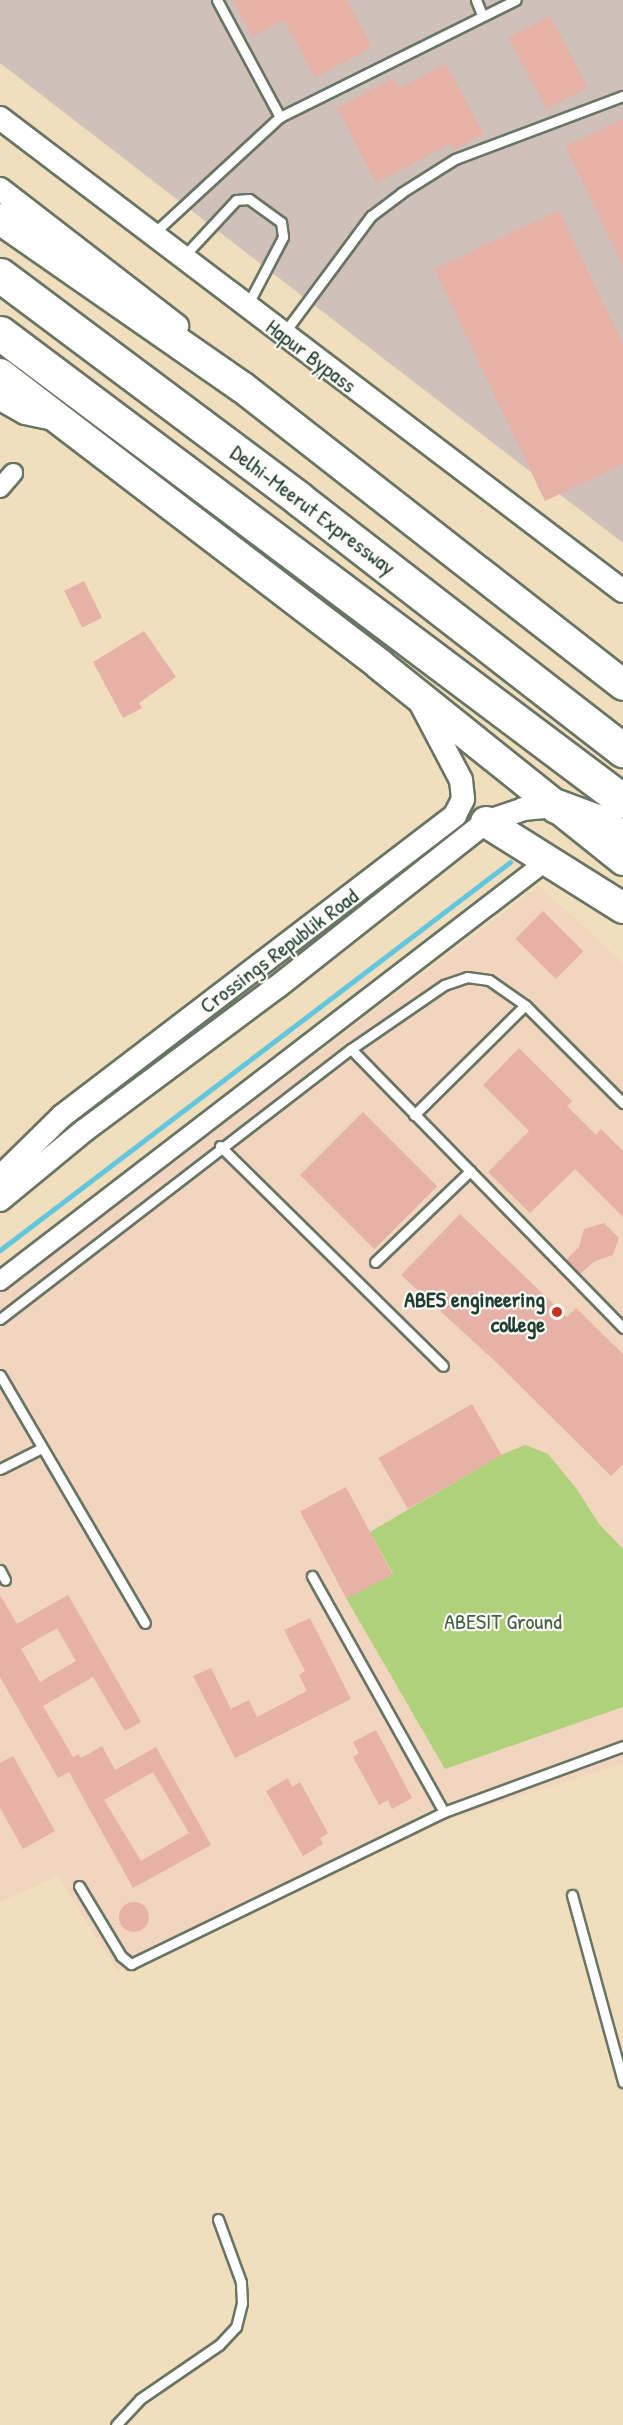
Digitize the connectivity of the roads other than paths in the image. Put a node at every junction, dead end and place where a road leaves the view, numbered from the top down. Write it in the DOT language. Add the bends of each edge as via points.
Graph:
graph roads {
  1 [pos="217,0"];
  2 [pos="476,0"];
  3 [pos="516,0"];
  4 [pos="482,15"];
  5 [pos="623,96"];
  6 [pos="280,117"];
  7 [pos="0,118"];
  8 [pos="0,189"];
  9 [pos="0,219"];
  10 [pos="153,234"];
  11 [pos="183,258"];
  12 [pos="0,275"];
  13 [pos="246,307"];
  14 [pos="0,333"];
  15 [pos="283,335"];
  16 [pos="0,374"];
  17 [pos="242,387"];
  18 [pos="0,399"];
  19 [pos="59,421"];
  20 [pos="13,473"];
  21 [pos="0,488"];
  22 [pos="623,591"];
  23 [pos="623,685"];
  24 [pos="415,693"];
  25 [pos="623,750"];
  26 [pos="623,801"];
  27 [pos="556,806"];
  28 [pos="486,822"];
  29 [pos="623,839"];
  30 [pos="623,860"];
  31 [pos="545,862"];
  32 [pos="623,908"];
  33 [pos="525,1005"];
  34 [pos="351,1049"];
  35 [pos="623,1103"];
  36 [pos="414,1115"];
  37 [pos="220,1146"];
  38 [pos="470,1171"];
  39 [pos="0,1177"];
  40 [pos="0,1200"];
  41 [pos="375,1262"];
  42 [pos="0,1281"];
  43 [pos="0,1319"];
  44 [pos="623,1328"];
  45 [pos="443,1366"];
  46 [pos="0,1375"];
  47 [pos="40,1449"];
  48 [pos="0,1469"];
  49 [pos="0,1570"];
  50 [pos="312,1576"];
  51 [pos="5,1580"];
  52 [pos="145,1623"];
  53 [pos="623,1746"];
  54 [pos="444,1812"];
  55 [pos="78,1886"];
  56 [pos="572,1895"];
  57 [pos="623,2082"];
  58 [pos="218,2219"];
  59 [pos="116,2425"];
  1 -- 6 [label="lane"];
  2 -- 4 [label="lane"];
  3 -- 4 [label="lane"];
  4 -- 6 [label="lane"];
  5 -- 15 [label="lane" via="455,159 401,193 371,216"];
  6 -- 10 [label="lane"];
  7 -- 10 [label="street, Hapur Bypass"];
  8 -- 17 [label="street" via="170,320"];
  9 -- 17 [label="highway"];
  10 -- 11 [label="street, Hapur Bypass"];
  11 -- 13 [label="street, Hapur Bypass"];
  11 -- 13 [label="lane" via="236,200 249,199 280,222 283,237"];
  12 -- 25 [label="highway, Delhi-Meerut Expressway" via="290,492"];
  13 -- 15 [label="street, Hapur Bypass"];
  14 -- 26 [label="highway"];
  15 -- 22 [label="street, Hapur Bypass"];
  16 -- 19 [label="highway"];
  17 -- 23 [label="highway"];
  18 -- 19 [label="street" via="25,413"];
  19 -- 24 [label="highway"];
  20 -- 21 [label="street"];
  24 -- 27 [label="highway"];
  24 -- 39 [label="street, Crossings Republik Road" via="461,780 463,799 455,815 62,1116"];
  27 -- 28 [label="street, Crossings Republik Road" via="523,809"];
  27 -- 29 [label="highway" via="599,822"];
  27 -- 30 [label="highway"];
  28 -- 31 [label="highway"];
  28 -- 40 [label="street, Crossings Republik Road"];
  31 -- 32 [label="highway"];
  31 -- 42 [label="street"];
  33 -- 34 [label="lane" via="489,980 466,977 444,985"];
  33 -- 35 [label="lane"];
  33 -- 36 [label="lane"];
  34 -- 36 [label="lane"];
  34 -- 37 [label="lane"];
  36 -- 38 [label="lane"];
  37 -- 43 [label="lane"];
  37 -- 45 [label="lane"];
  38 -- 41 [label="lane"];
  38 -- 44 [label="lane"];
  46 -- 47 [label="lane"];
  47 -- 48 [label="lane"];
  47 -- 52 [label="lane"];
  49 -- 51 [label="lane"];
  50 -- 54 [label="lane"];
  53 -- 54 [label="lane"];
  54 -- 55 [label="lane" via="131,1964 121,1956"];
  56 -- 57 [label="lane"];
  58 -- 59 [label="lane" via="242,2282 243,2303 236,2327 219,2345 140,2399 122,2414"];
}
